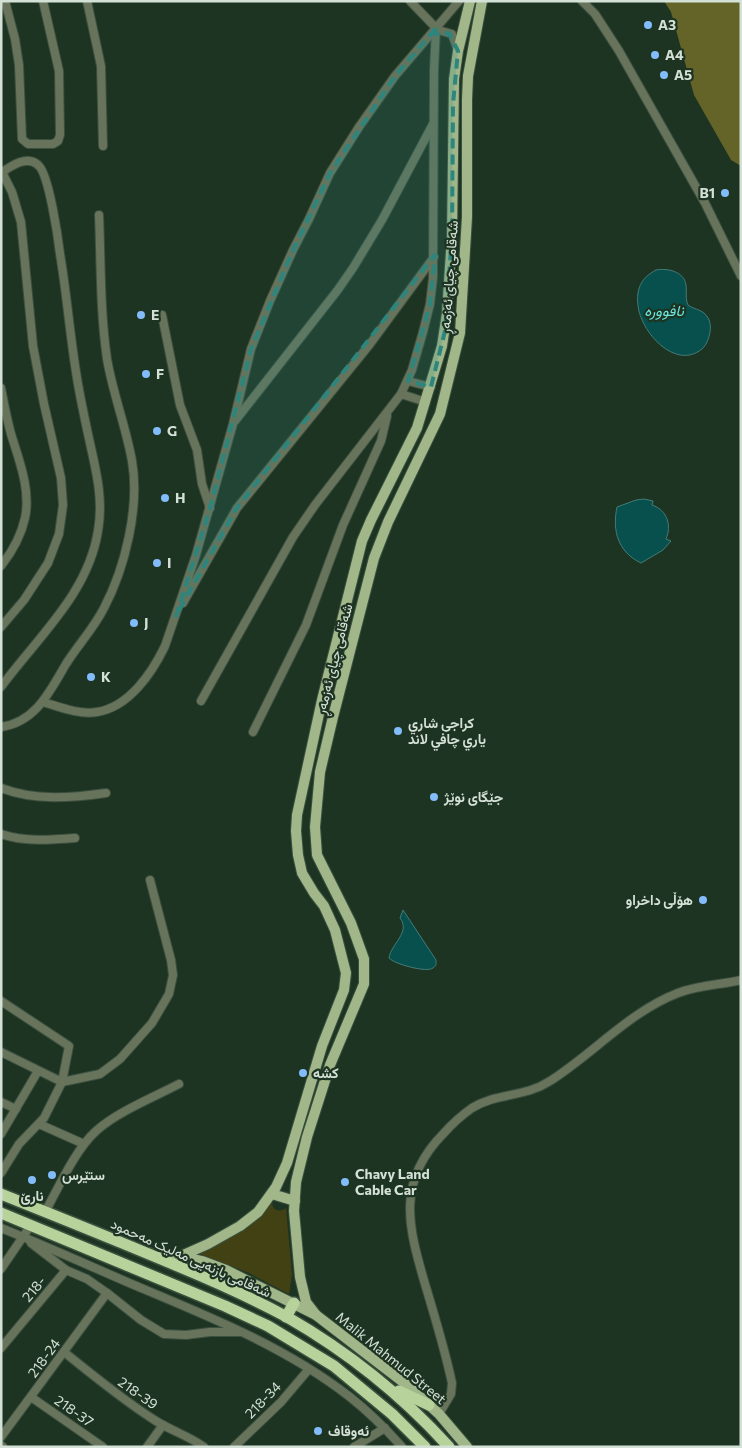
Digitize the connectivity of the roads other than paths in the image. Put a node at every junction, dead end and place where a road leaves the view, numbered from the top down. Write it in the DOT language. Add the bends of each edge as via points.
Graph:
graph roads {
  1 [pos="5,1"];
  2 [pos="43,1"];
  3 [pos="86,1"];
  4 [pos="410,1"];
  5 [pos="459,1"];
  6 [pos="470,1"];
  7 [pos="482,1"];
  8 [pos="582,1"];
  9 [pos="436,28"];
  10 [pos="448,32"];
  11 [pos="458,51"];
  12 [pos="435,54"];
  13 [pos="434,122"];
  14 [pos="103,146"];
  15 [pos="2,172"];
  16 [pos="98,215"];
  17 [pos="434,257"];
  18 [pos="741,276"];
  19 [pos="162,315"];
  20 [pos="408,381"];
  21 [pos="431,387"];
  22 [pos="1,388"];
  23 [pos="401,394"];
  24 [pos="426,402"];
  25 [pos="387,414"];
  26 [pos="233,424"];
  27 [pos="210,508"];
  28 [pos="1,566"];
  29 [pos="176,616"];
  30 [pos="1,627"];
  31 [pos="1,687"];
  32 [pos="201,701"];
  33 [pos="43,702"];
  34 [pos="1,727"];
  35 [pos="253,732"];
  36 [pos="1,788"];
  37 [pos="106,793"];
  38 [pos="1,834"];
  39 [pos="75,838"];
  40 [pos="150,880"];
  41 [pos="741,980"];
  42 [pos="1,1001"];
  43 [pos="1,1052"];
  44 [pos="38,1071"];
  45 [pos="62,1082"];
  46 [pos="179,1084"];
  47 [pos="1,1102"];
  48 [pos="16,1109"];
  49 [pos="39,1124"];
  50 [pos="1,1134"];
  51 [pos="84,1144"];
  52 [pos="1,1173"];
  53 [pos="1,1194"];
  54 [pos="272,1194"];
  55 [pos="294,1201"];
  56 [pos="1,1212"];
  57 [pos="45,1212"];
  58 [pos="31,1225"];
  59 [pos="1,1228"];
  60 [pos="24,1237"];
  61 [pos="180,1256"];
  62 [pos="158,1257"];
  63 [pos="1,1269"];
  64 [pos="66,1270"];
  65 [pos="107,1293"];
  66 [pos="294,1304"];
  67 [pos="316,1315"];
  68 [pos="286,1317"];
  69 [pos="243,1332"];
  70 [pos="1,1348"];
  71 [pos="64,1352"];
  72 [pos="308,1369"];
  73 [pos="384,1384"];
  74 [pos="31,1396"];
  75 [pos="429,1405"];
  76 [pos="439,1414"];
  77 [pos="163,1425"];
  78 [pos="385,1428"];
  79 [pos="1,1437"];
  80 [pos="103,1447"];
  81 [pos="147,1447"];
  82 [pos="204,1447"];
  83 [pos="234,1447"];
  84 [pos="354,1447"];
  85 [pos="402,1447"];
  86 [pos="425,1447"];
  87 [pos="449,1447"];
  88 [pos="467,1447"];
  1 -- 2 [label="street" via="19,65 22,139 28,144 50,145 58,141 60,135 60,80"];
  3 -- 14 [label="street" via="101,66"];
  4 -- 9 [label="street"];
  5 -- 9 [label="street"];
  6 -- 11 [label="main road, شەقامی چیای ئەزمەڕ"];
  7 -- 55 [label="main road, شەقامی چیای ئەزمەڕ" via="468,76 467,216 457,350 440,414 374,558 320,772 315,827 317,855 351,923 364,959 364,984 330,1065 306,1137"];
  8 -- 18 [label="street" via="595,14 619,51 705,203"];
  9 -- 10 [label="street"];
  9 -- 12 [label="street"];
  9 -- 26 [label="street" via="395,76 330,173 252,348"];
  10 -- 11 [label="street" via="454,38"];
  10 -- 12 [label="street" via="441,37"];
  11 -- 21 [label="main road, شەقامی چیای ئەزمەڕ" via="447,313"];
  12 -- 13 [label="street"];
  13 -- 17 [label="street"];
  13 -- 26 [label="street" via="353,268"];
  15 -- 30 [label="street" via="21,222 33,346 61,478 63,505 48,563 24,600"];
  15 -- 31 [label="street" via="23,162 33,162 40,166 45,178 61,256 77,377 99,480 100,513 93,552 74,593"];
  16 -- 33 [label="street" via="107,357 132,461 132,514 124,556 104,608"];
  17 -- 20 [label="street" via="430,304"];
  17 -- 29 [label="street" via="370,344 237,508"];
  19 -- 27 [label="street" via="180,405 197,450 202,484"];
  20 -- 21 [label="street"];
  20 -- 23 [label="street"];
  21 -- 24 [label="main road, شەقامی چیای ئەزمەڕ"];
  22 -- 28 [label="street" via="26,498 26,516 20,534"];
  23 -- 24 [label="street"];
  23 -- 25 [label="street"];
  24 -- 54 [label="main road, شەقامی چیای ئەزمەڕ" via="418,428 362,541 297,815 296,843 300,867 335,930 344,963 345,982 280,1181"];
  25 -- 32 [label="street" via="293,537"];
  25 -- 35 [label="street" via="381,441 343,525 306,626"];
  26 -- 27 [label="street"];
  27 -- 29 [label="street"];
  29 -- 33 [label="street" via="150,673 129,696 111,708 83,712"];
  33 -- 34 [label="street" via="20,722"];
  36 -- 37 [label="street" via="44,798"];
  38 -- 39 [label="street" via="42,840"];
  40 -- 45 [label="street" via="171,960 169,994 152,1023 120,1059 100,1074"];
  41 -- 76 [label="street" via="684,991 648,1008 544,1084 529,1092 488,1100 472,1108 449,1127 426,1153 413,1180 410,1211 415,1248 452,1383 451,1394"];
  42 -- 45 [label="street" via="69,1046"];
  43 -- 44 [label="street"];
  44 -- 45 [label="street"];
  44 -- 48 [label="street"];
  45 -- 49 [label="street"];
  46 -- 51 [label="street" via="113,1118"];
  47 -- 48 [label="street"];
  48 -- 50 [label="street"];
  49 -- 51 [label="street"];
  49 -- 52 [label="street" via="19,1144"];
  51 -- 57 [label="street"];
  53 -- 57 [label="highway, شەقامی بازنەیی مەلیک مەحمود"];
  54 -- 55 [label="main road"];
  54 -- 61 [label="main road, شەقامی چیای ئەزمەڕ" via="258,1212 240,1226"];
  55 -- 67 [label="main road, شەقامی چیای ئەزمەڕ" via="301,1285 306,1302"];
  56 -- 58 [label="highway"];
  57 -- 62 [label="highway, شەقامی بازنەیی مەلیک مەحمود"];
  58 -- 60 [label="street"];
  58 -- 86 [label="highway" via="268,1326 334,1366 392,1414"];
  59 -- 60 [label="street"];
  60 -- 63 [label="street"];
  60 -- 64 [label="street"];
  60 -- 69 [label="street"];
  61 -- 62 [label="main road"];
  61 -- 66 [label="main road" via="226,1270"];
  62 -- 68 [label="highway, شەقامی بازنەیی مەلیک مەحمود"];
  64 -- 65 [label="street"];
  64 -- 70 [label="street, 218-"];
  65 -- 69 [label="street" via="164,1334"];
  65 -- 71 [label="street, 218-24"];
  66 -- 67 [label="main road"];
  66 -- 68 [label="highway"];
  67 -- 75 [label="main road, Malik Mahmud Street"];
  68 -- 73 [label="highway, شەقامی بازنەیی مەلیک مەحمود" via="342,1352"];
  69 -- 72 [label="street"];
  71 -- 74 [label="street, 218-24"];
  71 -- 77 [label="street, 218-39" via="114,1392"];
  72 -- 78 [label="street" via="350,1397"];
  72 -- 83 [label="street, 218-34" via="281,1402"];
  73 -- 75 [label="highway"];
  73 -- 87 [label="highway, شەقامی بازنەیی مەلیک مەحمود"];
  74 -- 79 [label="street, 218-24"];
  74 -- 80 [label="street, 218-37"];
  75 -- 76 [label="main road, Malik Mahmud Street"];
  76 -- 88 [label="main road, Malik Mahmud Street"];
  77 -- 81 [label="street"];
  77 -- 82 [label="street, 218-39"];
  78 -- 84 [label="street"];
  78 -- 85 [label="street"];
}
